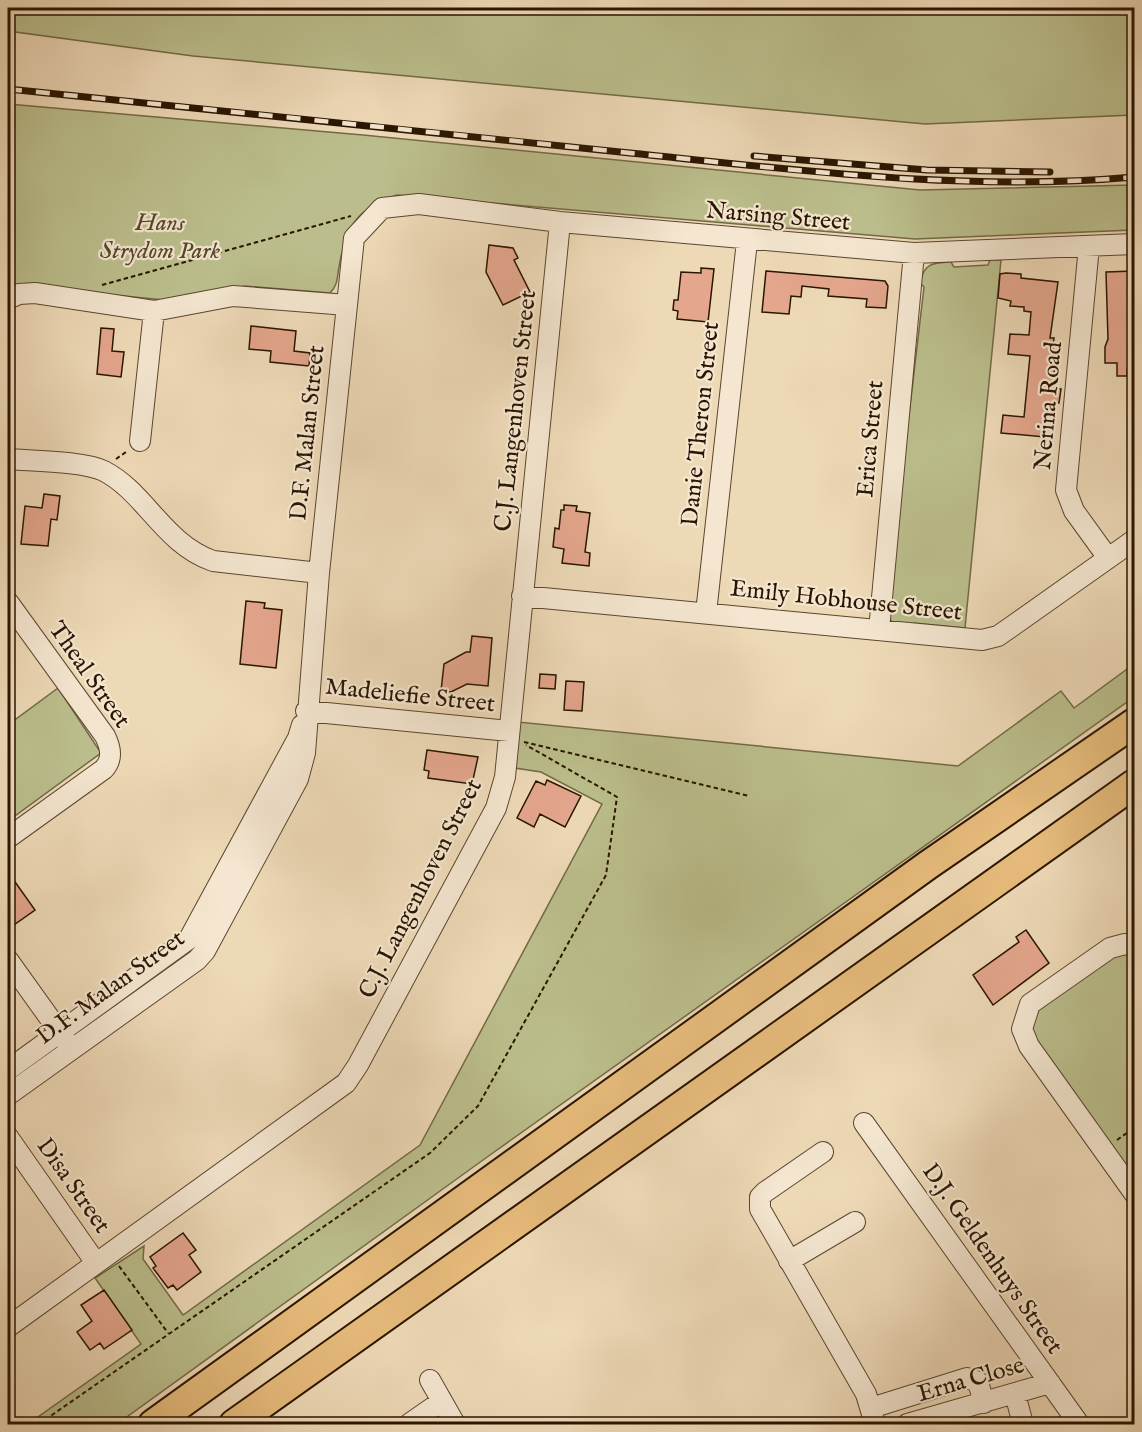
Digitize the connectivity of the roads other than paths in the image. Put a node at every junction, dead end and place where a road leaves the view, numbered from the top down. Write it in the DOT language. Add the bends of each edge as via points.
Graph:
graph roads {
  1 [pos="382,208"];
  2 [pos="560,222"];
  3 [pos="747,240"];
  4 [pos="1134,243"];
  5 [pos="1089,246"];
  6 [pos="914,254"];
  7 [pos="8,299"];
  8 [pos="347,305"];
  9 [pos="154,311"];
  10 [pos="140,441"];
  11 [pos="8,459"];
  12 [pos="1134,540"];
  13 [pos="1108,558"];
  14 [pos="319,573"];
  15 [pos="522,596"];
  16 [pos="9,608"];
  17 [pos="706,613"];
  18 [pos="879,630"];
  19 [pos="306,711"];
  20 [pos="1134,723"];
  21 [pos="509,731"];
  22 [pos="1134,784"];
  23 [pos="8,838"];
  24 [pos="189,939"];
  25 [pos="1134,946"];
  26 [pos="207,949"];
  27 [pos="8,960"];
  28 [pos="59,1032"];
  29 [pos="71,1048"];
  30 [pos="8,1070"];
  31 [pos="8,1095"];
  32 [pos="864,1123"];
  33 [pos="8,1137"];
  34 [pos="823,1152"];
  35 [pos="1134,1193"];
  36 [pos="855,1222"];
  37 [pos="104,1258"];
  38 [pos="789,1262"];
  39 [pos="8,1327"];
  40 [pos="430,1380"];
  41 [pos="1050,1383"];
  42 [pos="1015,1394"];
  43 [pos="442,1401"];
  44 [pos="984,1403"];
  45 [pos="873,1416"];
  46 [pos="153,1425"];
  47 [pos="234,1425"];
  48 [pos="409,1425"];
  49 [pos="455,1425"];
  50 [pos="907,1425"];
  51 [pos="1023,1425"];
  52 [pos="1079,1425"];
  1 -- 2 [label="street, Narsing Street" via="418,204"];
  1 -- 8 [label="street, D.F. Malan Street" via="354,238"];
  2 -- 3 [label="street, Narsing Street"];
  2 -- 15 [label="street, C.J. Langenhoven Street"];
  3 -- 6 [label="street, Narsing Street"];
  3 -- 17 [label="street, Danie Theron Street"];
  4 -- 5 [label="street, Narsing Street"];
  5 -- 6 [label="street, Narsing Street"];
  5 -- 13 [label="street, Nerina Road" via="1066,490 1074,511"];
  6 -- 18 [label="street, Erica Street"];
  7 -- 9 [label="street" via="35,294"];
  8 -- 9 [label="street" via="233,296"];
  8 -- 14 [label="street, D.F. Malan Street"];
  9 -- 10 [label="street"];
  11 -- 14 [label="street" via="102,470 177,541 200,557"];
  12 -- 13 [label="street, Emily Hobhouse Street"];
  13 -- 18 [label="street, Emily Hobhouse Street" via="998,636 982,640"];
  14 -- 19 [label="street, D.F. Malan Street"];
  15 -- 17 [label="street, Emily Hobhouse Street"];
  15 -- 21 [label="street, C.J. Langenhoven Street"];
  16 -- 23 [label="street, Theal Street" via="105,736 110,753 104,769"];
  17 -- 18 [label="street, Emily Hobhouse Street"];
  19 -- 21 [label="street, Madeliefie Street"];
  19 -- 24 [label="street, D.F. Malan Street" via="298,738"];
  19 -- 26 [label="street, D.F. Malan Street" via="305,753 298,779"];
  20 -- 46 [label="highway" via="928,865"];
  21 -- 37 [label="street, C.J. Langenhoven Street" via="505,777 496,808 354,1073 331,1095"];
  22 -- 47 [label="highway"];
  24 -- 26 [label="street"];
  24 -- 28 [label="street, D.F. Malan Street"];
  25 -- 35 [label="street" via="1110,948 1030,1004 1022,1029 1029,1046"];
  26 -- 29 [label="street, D.F. Malan Street" via="197,960"];
  27 -- 28 [label="street"];
  28 -- 29 [label="street"];
  28 -- 30 [label="street, D.F. Malan Street"];
  29 -- 31 [label="street, D.F. Malan Street"];
  32 -- 41 [label="street, D.J. Geldenhuys Street"];
  33 -- 37 [label="street, Disa Street"];
  34 -- 38 [label="street" via="760,1197 763,1215"];
  36 -- 38 [label="street"];
  37 -- 39 [label="street, C.J. Langenhoven Street"];
  38 -- 45 [label="street" via="866,1394"];
  40 -- 43 [label="street"];
  41 -- 42 [label="street, Erna Close"];
  41 -- 52 [label="street, D.J. Geldenhuys Street"];
  42 -- 44 [label="street, Erna Close"];
  42 -- 51 [label="street"];
  43 -- 48 [label="street"];
  43 -- 49 [label="street"];
  44 -- 45 [label="street" via="978,1382 967,1378"];
  44 -- 50 [label="street, Erna Close"];
}
